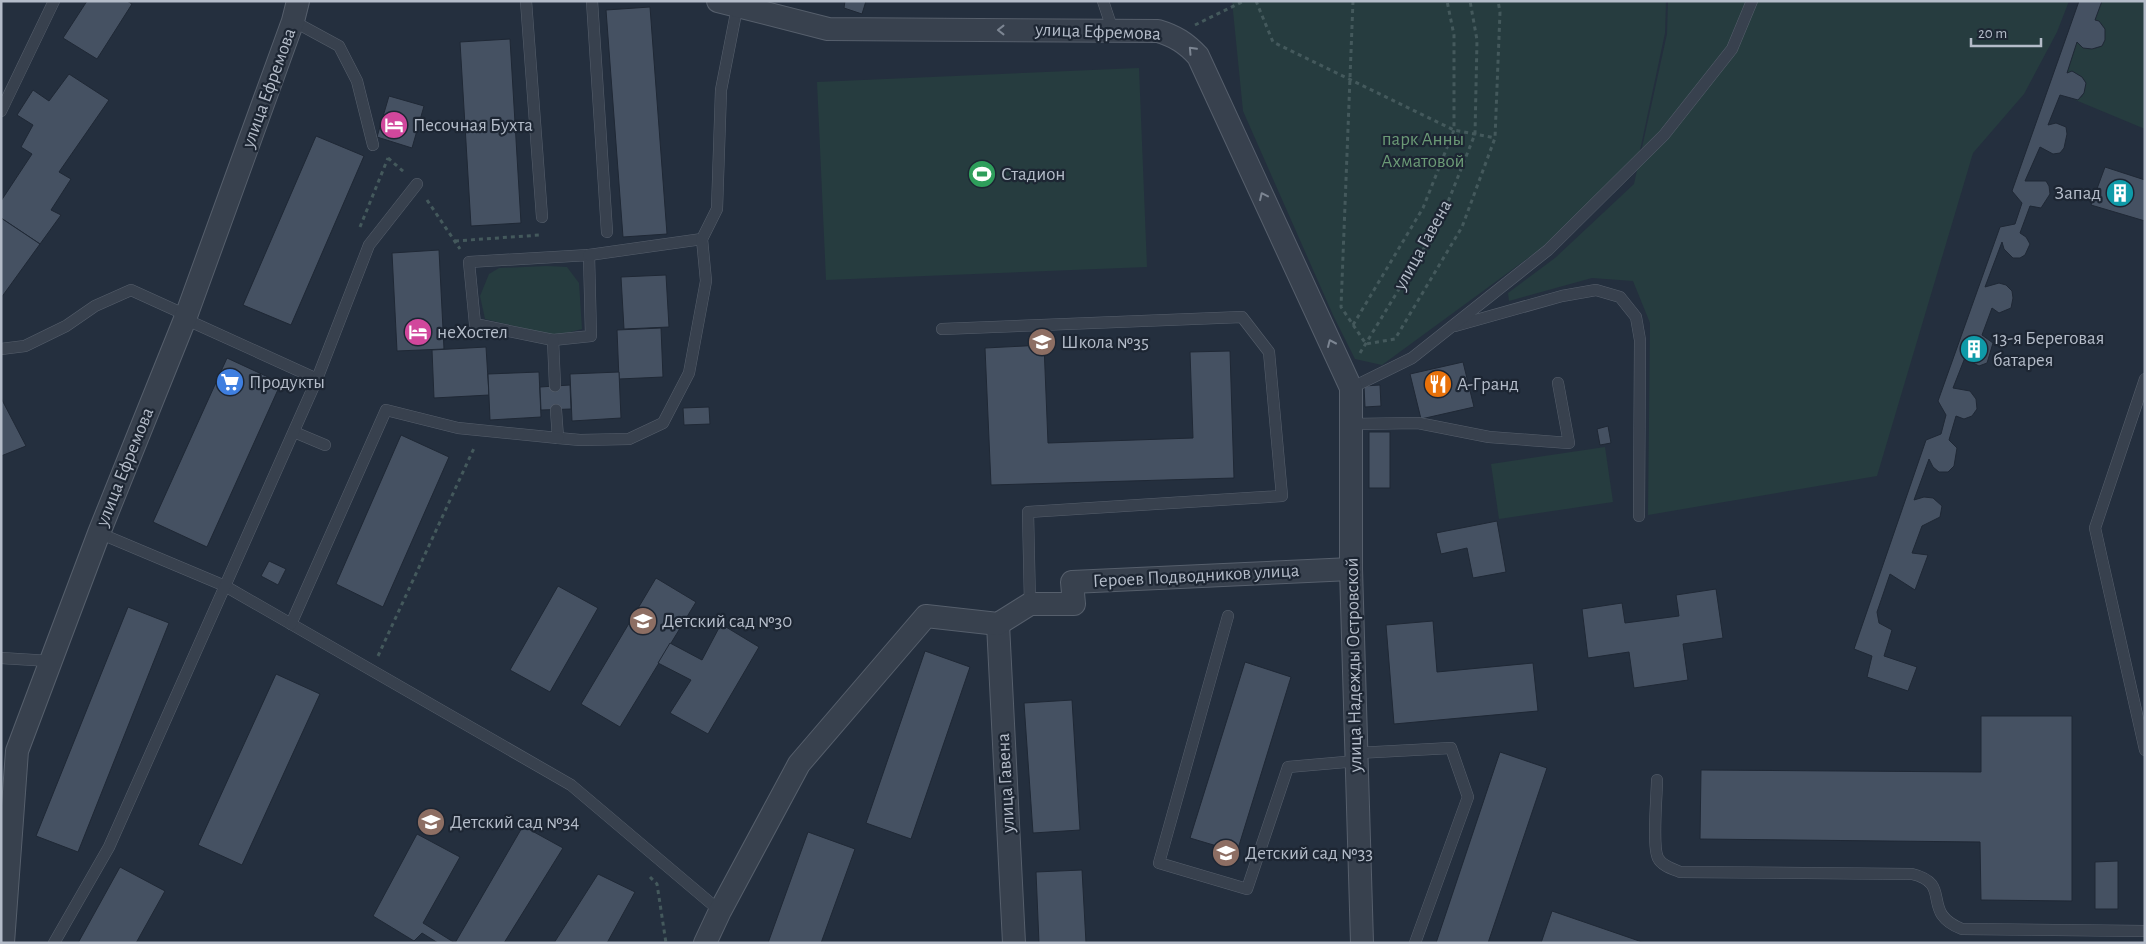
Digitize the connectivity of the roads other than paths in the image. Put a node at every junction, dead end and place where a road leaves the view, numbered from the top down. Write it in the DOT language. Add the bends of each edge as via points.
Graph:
graph roads {
  1 [pos="54,1"];
  2 [pos="526,1"];
  3 [pos="592,1"];
  4 [pos="1102,1"];
  5 [pos="1752,1"];
  6 [pos="731,3"];
  7 [pos="295,11"];
  8 [pos="1113,31"];
  9 [pos="1,111"];
  10 [pos="373,145"];
  11 [pos="417,184"];
  12 [pos="542,217"];
  13 [pos="607,232"];
  14 [pos="702,239"];
  15 [pos="590,255"];
  16 [pos="186,317"];
  17 [pos="1450,328"];
  18 [pos="942,329"];
  19 [pos="553,340"];
  20 [pos="1,349"];
  21 [pos="317,379"];
  22 [pos="2145,379"];
  23 [pos="1348,380"];
  24 [pos="1558,383"];
  25 [pos="555,386"];
  26 [pos="556,410"];
  27 [pos="1352,424"];
  28 [pos="294,432"];
  29 [pos="558,438"];
  30 [pos="325,445"];
  31 [pos="1639,516"];
  32 [pos="99,533"];
  33 [pos="1351,569"];
  34 [pos="225,586"];
  35 [pos="1030,604"];
  36 [pos="1228,616"];
  37 [pos="291,624"];
  38 [pos="998,624"];
  39 [pos="1,658"];
  40 [pos="50,661"];
  41 [pos="2145,750"];
  42 [pos="1357,757"];
  43 [pos="1657,780"];
  44 [pos="720,911"];
  45 [pos="2145,931"];
  46 [pos="2,943"];
  47 [pos="54,943"];
  48 [pos="705,943"];
  49 [pos="1014,943"];
  50 [pos="1362,943"];
  51 [pos="1415,943"];
  1 -- 9 [label="lane"];
  2 -- 12 [label="lane"];
  3 -- 13 [label="lane"];
  4 -- 8 [label="lane"];
  5 -- 17 [label="lane" via="1732,49 1664,135 1548,250"];
  8 -- 6 [label="street, улица Ефремова, one-way" via="828,29"];
  6 -- 14 [label="lane" via="721,90 717,209"];
  7 -- 10 [label="lane" via="339,46 357,81"];
  7 -- 16 [label="street, улица Ефремова"];
  23 -- 8 [label="street, улица Ефремова, one-way" via="1198,56 1173,35 1158,31"];
  11 -- 21 [label="lane" via="369,245"];
  14 -- 15 [label="lane"];
  14 -- 29 [label="lane" via="706,281 689,373 663,423 629,439"];
  15 -- 19 [label="lane" via="591,336"];
  15 -- 19 [label="lane" via="469,262 474,324"];
  16 -- 20 [label="lane" via="131,290 95,306 66,326 25,346"];
  16 -- 21 [label="lane"];
  16 -- 32 [label="street, улица Ефремова"];
  17 -- 23 [label="lane" via="1412,358"];
  17 -- 31 [label="lane" via="1562,296 1596,290 1620,297 1636,317 1640,340"];
  18 -- 35 [label="lane" via="1242,317 1269,352 1282,496 1028,512"];
  19 -- 25 [label="lane"];
  21 -- 28 [label="lane"];
  22 -- 41 [label="lane" via="2095,528"];
  23 -- 27 [label="street, улица Надежды Островской"];
  24 -- 27 [label="lane" via="1569,443 1489,437 1418,423"];
  26 -- 29 [label="lane"];
  27 -- 33 [label="street, улица Надежды Островской"];
  28 -- 30 [label="lane"];
  28 -- 34 [label="lane"];
  29 -- 37 [label="lane" via="458,428 386,410"];
  32 -- 34 [label="lane"];
  32 -- 40 [label="street, улица Ефремова"];
  33 -- 35 [label="street, Героев Подводников улица" via="1072,582 1074,604"];
  33 -- 42 [label="street, улица Надежды Островской"];
  34 -- 37 [label="lane"];
  34 -- 47 [label="lane" via="108,847"];
  35 -- 38 [label="street"];
  36 -- 42 [label="lane" via="1159,863 1248,889 1288,767"];
  37 -- 44 [label="lane" via="571,785"];
  38 -- 44 [label="street" via="926,616 800,764"];
  38 -- 49 [label="street, улица Гавена"];
  39 -- 40 [label="lane"];
  40 -- 46 [label="street, улица Ефремова" via="17,750"];
  42 -- 50 [label="street, улица Надежды Островской"];
  42 -- 51 [label="lane" via="1451,748 1468,797"];
  43 -- 45 [label="lane" via="1658,858 1680,872 1912,874 1924,877 1932,884 1943,919 1962,929"];
  44 -- 48 [label="street"];
}
